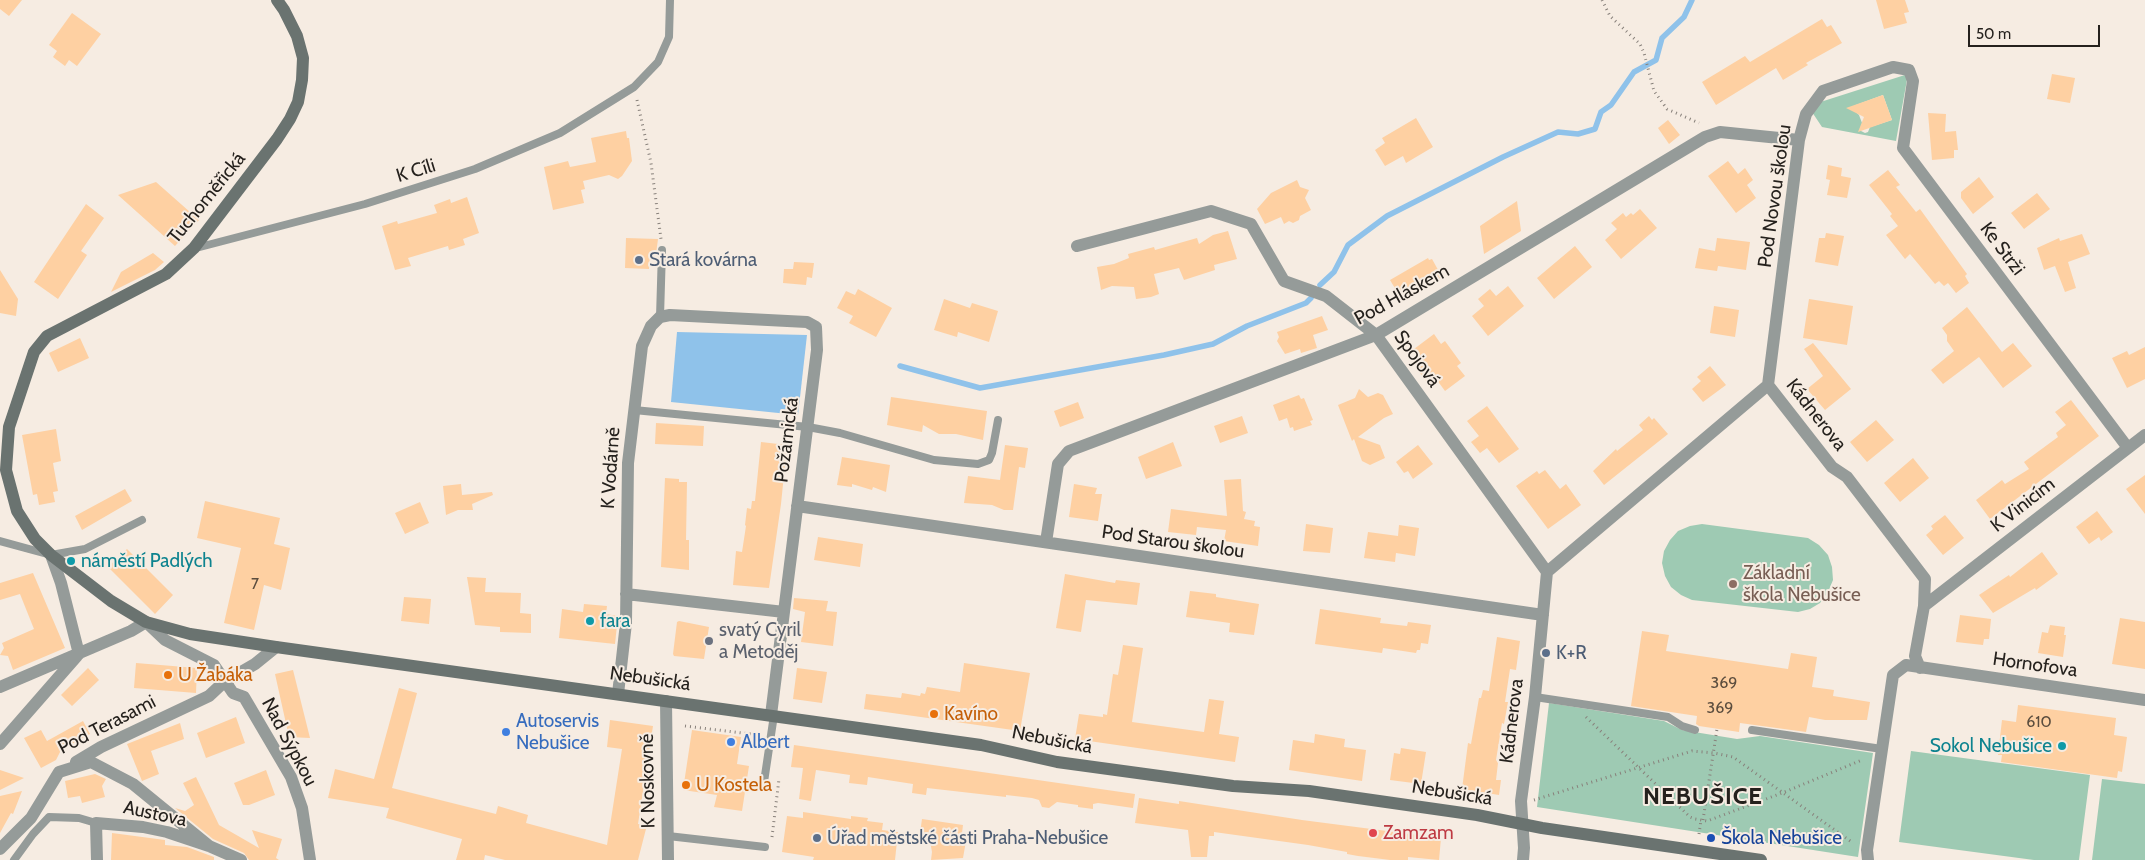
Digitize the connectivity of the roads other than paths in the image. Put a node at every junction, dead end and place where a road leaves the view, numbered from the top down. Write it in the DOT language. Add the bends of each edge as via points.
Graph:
graph roads {
  1 [pos="276,0"];
  2 [pos="670,0"];
  3 [pos="1893,67"];
  4 [pos="1799,140"];
  5 [pos="1077,246"];
  6 [pos="194,248"];
  7 [pos="662,250"];
  8 [pos="660,317"];
  9 [pos="1376,335"];
  10 [pos="1768,385"];
  11 [pos="634,410"];
  12 [pos="998,420"];
  13 [pos="808,427"];
  14 [pos="2145,435"];
  15 [pos="2128,448"];
  16 [pos="3,468"];
  17 [pos="797,506"];
  18 [pos="142,520"];
  19 [pos="0,541"];
  20 [pos="1046,542"];
  21 [pos="51,555"];
  22 [pos="1547,572"];
  23 [pos="626,594"];
  24 [pos="1924,606"];
  25 [pos="784,612"];
  26 [pos="1543,615"];
  27 [pos="146,622"];
  28 [pos="276,647"];
  29 [pos="79,654"];
  30 [pos="1920,668"];
  31 [pos="224,682"];
  32 [pos="0,687"];
  33 [pos="618,694"];
  34 [pos="1535,697"];
  35 [pos="666,700"];
  36 [pos="2145,700"];
  37 [pos="772,715"];
  38 [pos="1695,730"];
  39 [pos="1752,730"];
  40 [pos="0,744"];
  41 [pos="1879,749"];
  42 [pos="59,772"];
  43 [pos="764,782"];
  44 [pos="96,823"];
  45 [pos="1523,824"];
  46 [pos="668,836"];
  47 [pos="209,846"];
  48 [pos="766,847"];
  49 [pos="0,849"];
  50 [pos="1867,855"];
  51 [pos="14,860"];
  52 [pos="97,860"];
  53 [pos="241,860"];
  54 [pos="310,860"];
  55 [pos="668,860"];
  56 [pos="1523,860"];
  57 [pos="1761,860"];
  1 -- 6 [label="street, Tuchoměřická" via="297,36 303,58 298,102 277,139"];
  2 -- 6 [label="lane, K Cíli" via="669,36 658,62 634,87 560,133 475,170 365,204"];
  3 -- 4 [label="street, Pod Novou školou" via="1823,91 1806,114"];
  3 -- 15 [label="street, Ke Strži" via="1909,70 1913,81 1903,148"];
  4 -- 9 [label="street, Pod Hláskem" via="1720,132 1704,137"];
  4 -- 10 [label="street, Pod Novou školou"];
  5 -- 9 [label="street, Spojová" via="1212,212 1252,224 1284,281 1326,296"];
  6 -- 16 [label="street, Tuchoměřická" via="166,274 47,336 34,352 17,399"];
  7 -- 8 [label="lane"];
  8 -- 11 [label="street, K Vodárně" via="651,326 642,346"];
  8 -- 13 [label="street, Požárnická" via="807,322 816,327 817,350"];
  9 -- 20 [label="street, Pod Hláskem" via="1069,451 1058,464"];
  9 -- 22 [label="street, Spojová"];
  10 -- 22 [label="street, Kádnerova"];
  10 -- 24 [label="street, Kádnerova" via="1832,467 1847,477 1922,575 1926,584"];
  11 -- 13 [label="lane"];
  11 -- 23 [label="street, K Vodárně" via="628,463"];
  12 -- 13 [label="lane" via="989,460 978,464 934,460"];
  13 -- 17 [label="street, Požárnická"];
  14 -- 15 [label="street, K Vinicím"];
  15 -- 24 [label="street, K Vinicím"];
  16 -- 21 [label="street" via="17,511 35,539"];
  17 -- 20 [label="street, Pod Starou školou"];
  17 -- 25 [label="street, Požárnická"];
  18 -- 21 [label="lane" via="85,549"];
  19 -- 21 [label="lane"];
  20 -- 26 [label="street, Pod Starou školou"];
  21 -- 27 [label="street" via="111,601"];
  21 -- 29 [label="street"];
  22 -- 26 [label="street, Kádnerova"];
  23 -- 25 [label="street"];
  23 -- 33 [label="street, K Vodárně"];
  24 -- 30 [label="street, Kádnerova" via="1915,656"];
  25 -- 37 [label="street, Požárnická"];
  26 -- 34 [label="street, Kádnerova"];
  27 -- 28 [label="street" via="190,634"];
  27 -- 29 [label="street"];
  27 -- 31 [label="street" via="165,640 214,665"];
  28 -- 31 [label="street"];
  28 -- 33 [label="street, Nebušická"];
  29 -- 32 [label="street"];
  29 -- 40 [label="street"];
  30 -- 36 [label="street, Hornofova"];
  30 -- 41 [label="street" via="1906,665 1893,675"];
  31 -- 42 [label="street, Pod Terasami" via="209,696 101,747"];
  31 -- 54 [label="street, Nad Sýpkou" via="233,693 244,697 291,777 302,808"];
  33 -- 35 [label="street, Nebušická"];
  34 -- 38 [label="lane" via="1668,717"];
  34 -- 45 [label="street, Kádnerova" via="1521,801"];
  35 -- 37 [label="street, Nebušická"];
  35 -- 46 [label="street, K Noskovně"];
  37 -- 43 [label="lane"];
  37 -- 45 [label="street, Nebušická" via="981,745 1058,762 1233,786 1309,791"];
  39 -- 41 [label="lane"];
  41 -- 50 [label="street"];
  42 -- 47 [label="street, Pod Terasami" via="91,762 133,784"];
  42 -- 49 [label="street, Pod Terasami" via="31,818"];
  44 -- 47 [label="street, Austova" via="167,832"];
  44 -- 51 [label="lane" via="79,818 50,817 32,834"];
  44 -- 52 [label="street, Austova"];
  45 -- 56 [label="street, Kádnerova"];
  45 -- 57 [label="street, Nebušická"];
  46 -- 48 [label="lane"];
  46 -- 55 [label="street, K Noskovně"];
  47 -- 53 [label="street, Austova"];
}
